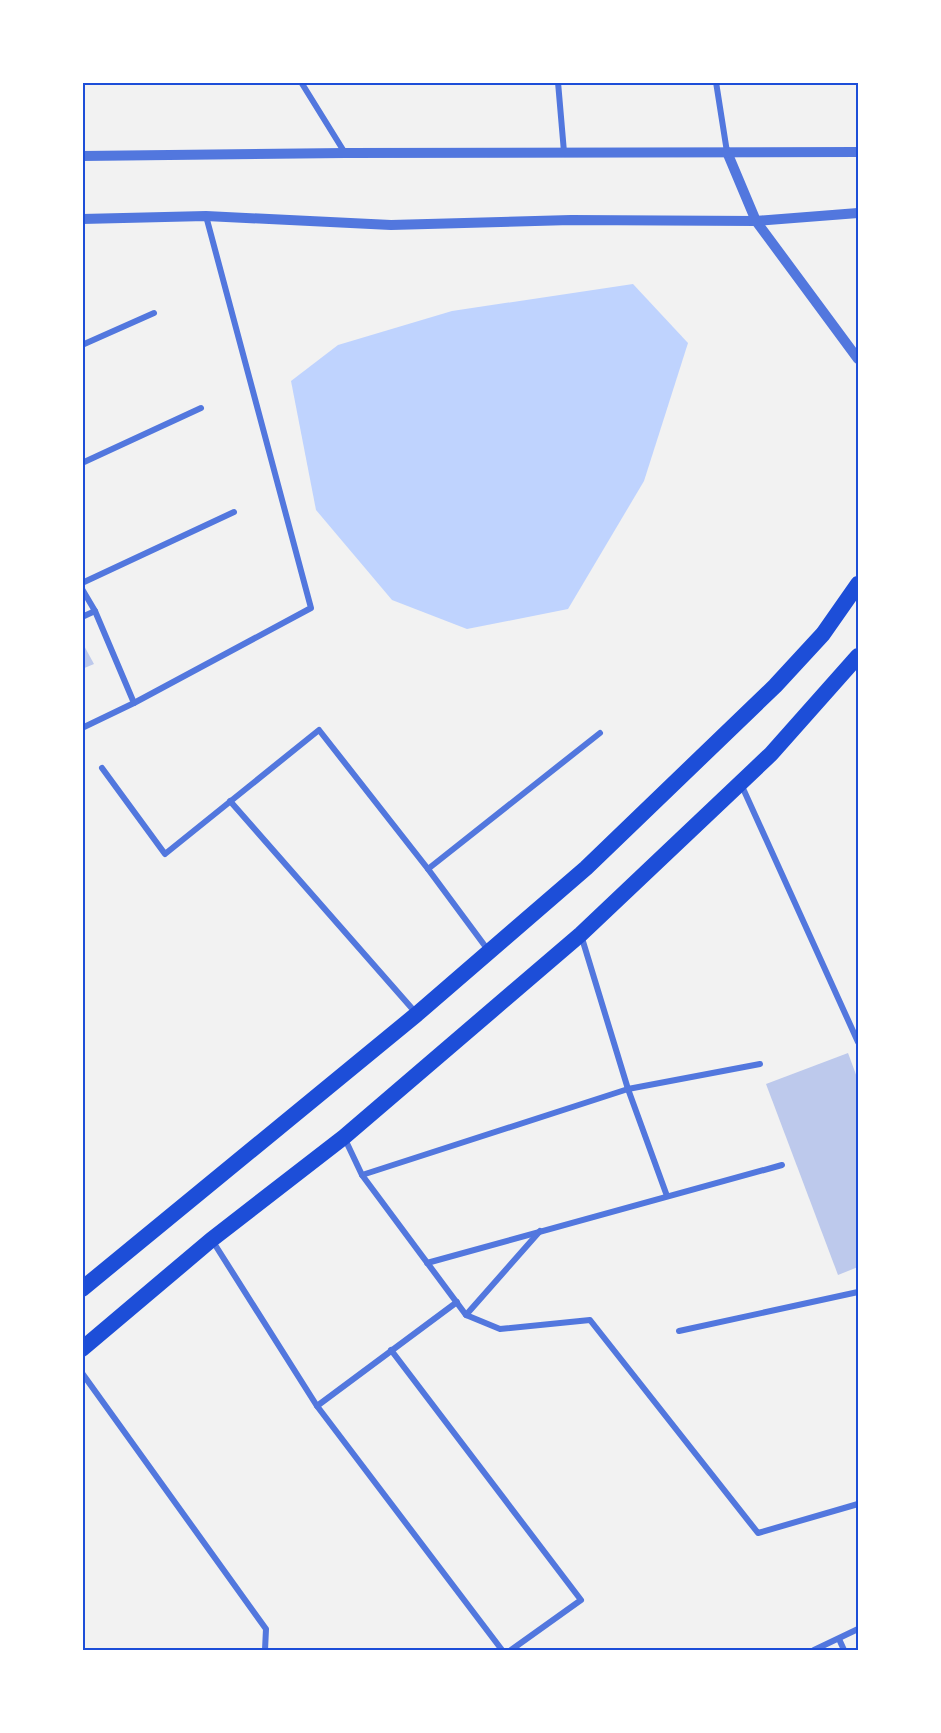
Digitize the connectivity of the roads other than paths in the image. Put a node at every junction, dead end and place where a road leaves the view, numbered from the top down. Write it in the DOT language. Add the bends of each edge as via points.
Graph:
graph roads {
  1 [pos="301,82"];
  2 [pos="558,82"];
  3 [pos="716,82"];
  4 [pos="564,152"];
  5 [pos="727,152"];
  6 [pos="858,152"];
  7 [pos="345,153"];
  8 [pos="82,156"];
  9 [pos="858,213"];
  10 [pos="206,216"];
  11 [pos="82,219"];
  12 [pos="756,221"];
  13 [pos="154,313"];
  14 [pos="82,345"];
  15 [pos="858,359"];
  16 [pos="201,408"];
  17 [pos="82,463"];
  18 [pos="234,512"];
  19 [pos="82,583"];
  20 [pos="858,584"];
  21 [pos="82,589"];
  22 [pos="95,611"];
  23 [pos="82,617"];
  24 [pos="858,656"];
  25 [pos="134,703"];
  26 [pos="82,728"];
  27 [pos="600,733"];
  28 [pos="102,768"];
  29 [pos="740,783"];
  30 [pos="230,801"];
  31 [pos="428,869"];
  32 [pos="581,934"];
  33 [pos="489,951"];
  34 [pos="417,1014"];
  35 [pos="858,1042"];
  36 [pos="760,1064"];
  37 [pos="628,1089"];
  38 [pos="344,1137"];
  39 [pos="782,1165"];
  40 [pos="362,1175"];
  41 [pos="667,1196"];
  42 [pos="541,1231"];
  43 [pos="212,1240"];
  44 [pos="427,1263"];
  45 [pos="82,1288"];
  46 [pos="858,1292"];
  47 [pos="457,1302"];
  48 [pos="466,1315"];
  49 [pos="679,1331"];
  50 [pos="82,1349"];
  51 [pos="392,1350"];
  52 [pos="82,1373"];
  53 [pos="317,1406"];
  54 [pos="858,1504"];
  55 [pos="858,1629"];
  56 [pos="839,1639"];
  57 [pos="266,1650"];
  58 [pos="502,1650"];
  59 [pos="511,1650"];
  60 [pos="814,1650"];
  61 [pos="844,1650"];
  1 -- 7 [label="street"];
  2 -- 4 [label="street"];
  3 -- 5 [label="street"];
  4 -- 5 [label="street"];
  4 -- 7 [label="street"];
  5 -- 6 [label="street"];
  5 -- 12 [label="street"];
  7 -- 8 [label="street"];
  9 -- 12 [label="street"];
  10 -- 11 [label="street"];
  10 -- 12 [label="street" via="390,225 571,220"];
  10 -- 25 [label="street" via="311,608"];
  12 -- 15 [label="street"];
  13 -- 14 [label="street"];
  16 -- 17 [label="street"];
  18 -- 19 [label="street"];
  20 -- 33 [label="highway" via="823,634 775,686 586,868"];
  21 -- 22 [label="street"];
  22 -- 23 [label="street"];
  22 -- 25 [label="street"];
  24 -- 29 [label="highway"];
  25 -- 26 [label="street"];
  27 -- 31 [label="street"];
  28 -- 30 [label="street" via="165,854"];
  29 -- 32 [label="highway"];
  29 -- 35 [label="street"];
  30 -- 31 [label="street" via="319,730"];
  30 -- 34 [label="street"];
  31 -- 33 [label="street"];
  32 -- 37 [label="street"];
  32 -- 38 [label="highway"];
  33 -- 34 [label="highway"];
  34 -- 45 [label="highway"];
  36 -- 37 [label="street"];
  37 -- 40 [label="street"];
  37 -- 41 [label="street"];
  38 -- 40 [label="street"];
  38 -- 43 [label="highway"];
  39 -- 41 [label="street"];
  40 -- 44 [label="street"];
  41 -- 42 [label="street"];
  42 -- 44 [label="street"];
  42 -- 48 [label="street"];
  43 -- 50 [label="highway"];
  43 -- 53 [label="street"];
  44 -- 47 [label="street"];
  46 -- 49 [label="street"];
  47 -- 48 [label="street"];
  47 -- 51 [label="street"];
  48 -- 54 [label="street" via="500,1329 590,1320 758,1533"];
  51 -- 53 [label="street"];
  51 -- 59 [label="street" via="582,1600"];
  52 -- 57 [label="street" via="267,1629"];
  53 -- 58 [label="street"];
  55 -- 56 [label="street"];
  56 -- 60 [label="street"];
  56 -- 61 [label="street"];
}
